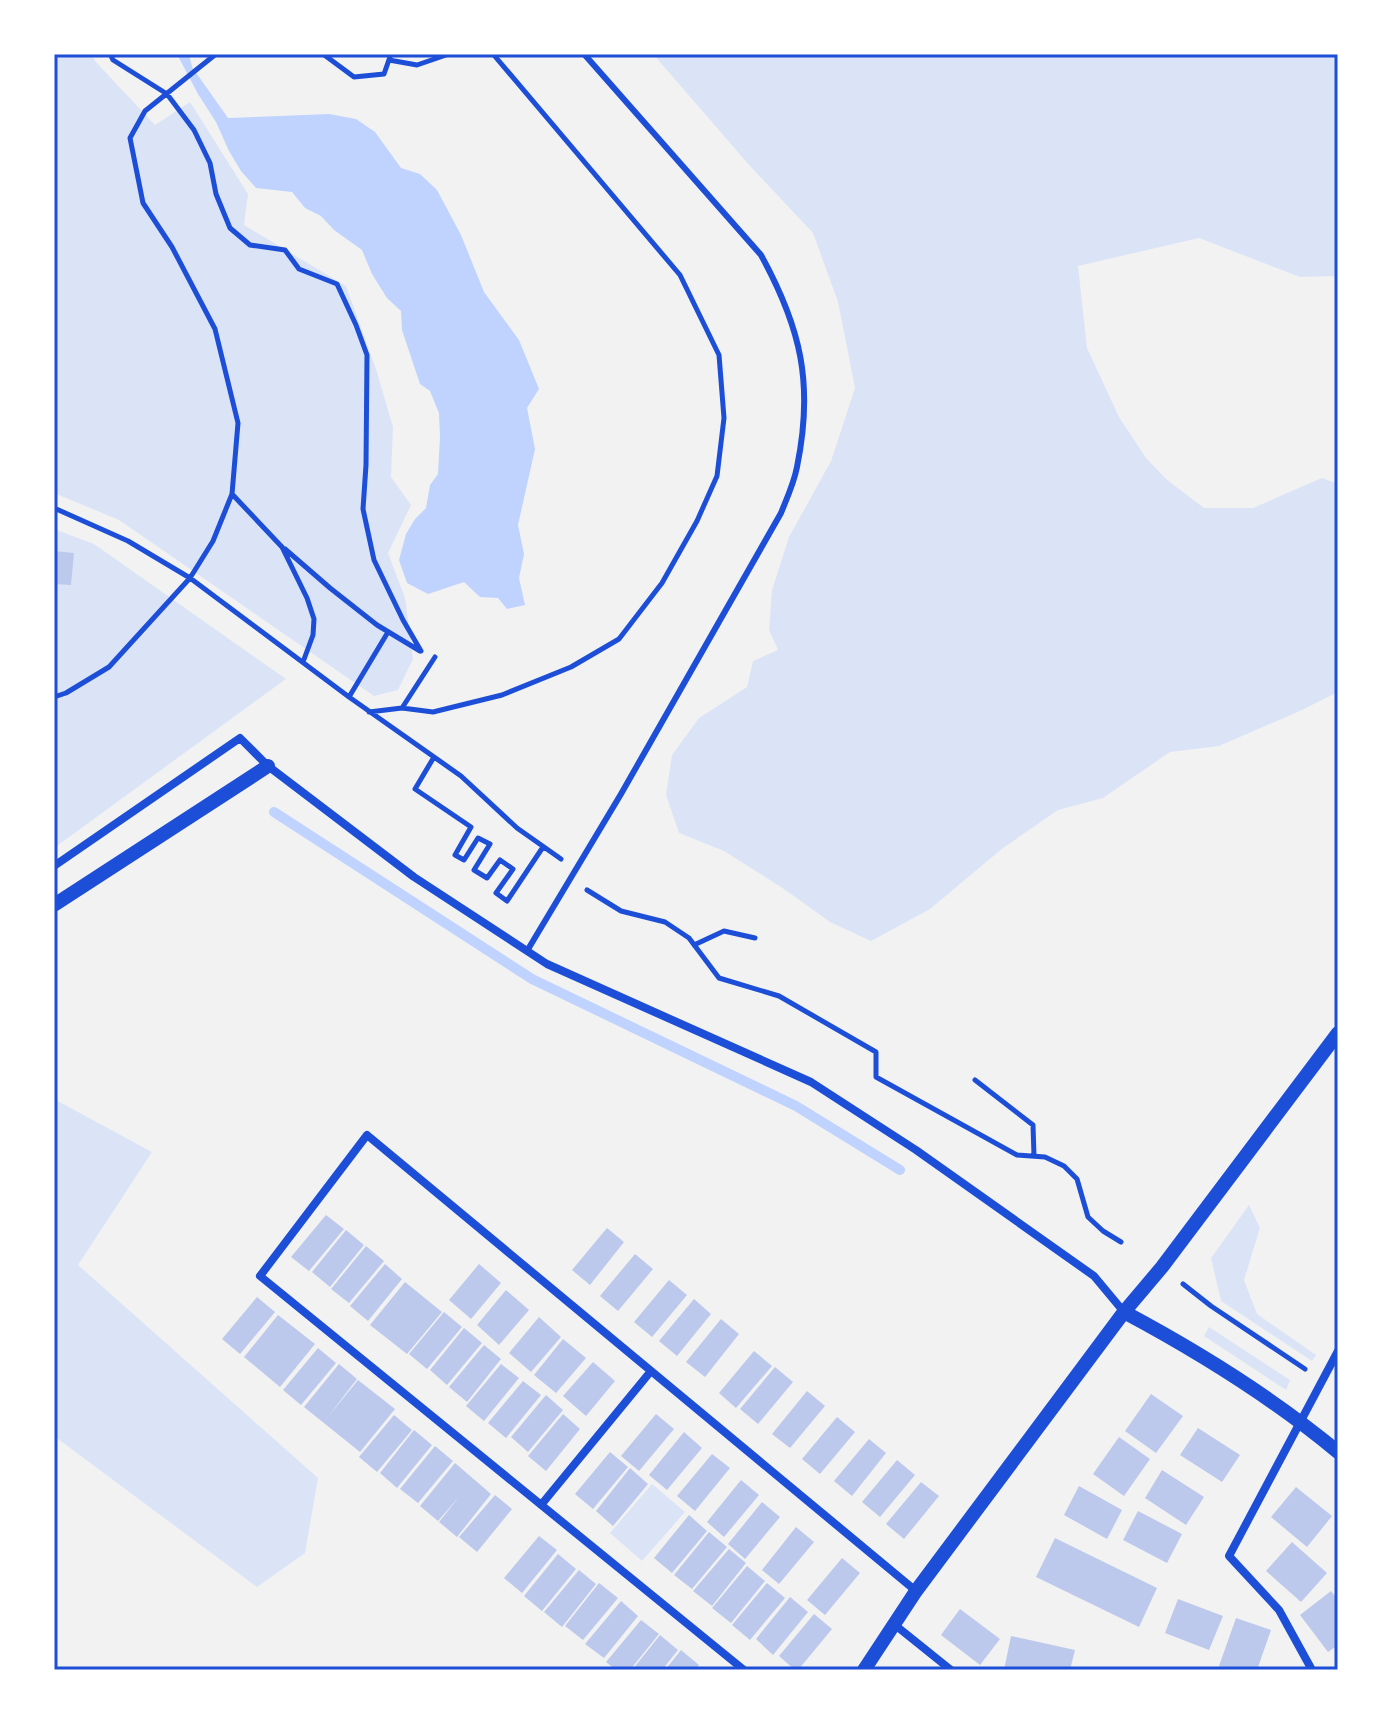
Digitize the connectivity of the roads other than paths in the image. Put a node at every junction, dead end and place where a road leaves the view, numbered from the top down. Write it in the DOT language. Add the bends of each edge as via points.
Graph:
graph roads {
  1 [pos="584,54"];
  2 [pos="268,766"];
  3 [pos="54,866"];
  4 [pos="54,905"];
  5 [pos="527,951"];
  6 [pos="1338,1033"];
  7 [pos="1124,1312"];
  8 [pos="1338,1351"];
  9 [pos="651,1371"];
  10 [pos="1300,1420"];
  11 [pos="1338,1452"];
  12 [pos="541,1505"];
  13 [pos="916,1591"];
  14 [pos="895,1625"];
  15 [pos="744,1670"];
  16 [pos="864,1670"];
  17 [pos="951,1670"];
  18 [pos="1312,1670"];
  1 -- 5 [label="lane" via="761,255 793,326 803,369 805,418 797,470 781,513"];
  2 -- 3 [label="street" via="240,738"];
  2 -- 4 [label="street"];
  2 -- 5 [label="street" via="414,877"];
  5 -- 7 [label="street" via="811,1082 1094,1276"];
  6 -- 7 [label="street"];
  7 -- 10 [label="street"];
  7 -- 13 [label="street"];
  8 -- 10 [label="street"];
  9 -- 12 [label="street"];
  9 -- 12 [label="street" via="367,1135 260,1276"];
  9 -- 13 [label="street"];
  10 -- 11 [label="street"];
  10 -- 18 [label="street" via="1229,1556 1279,1610"];
  12 -- 15 [label="street"];
  13 -- 14 [label="street"];
  14 -- 16 [label="street"];
  14 -- 17 [label="street"];
}
